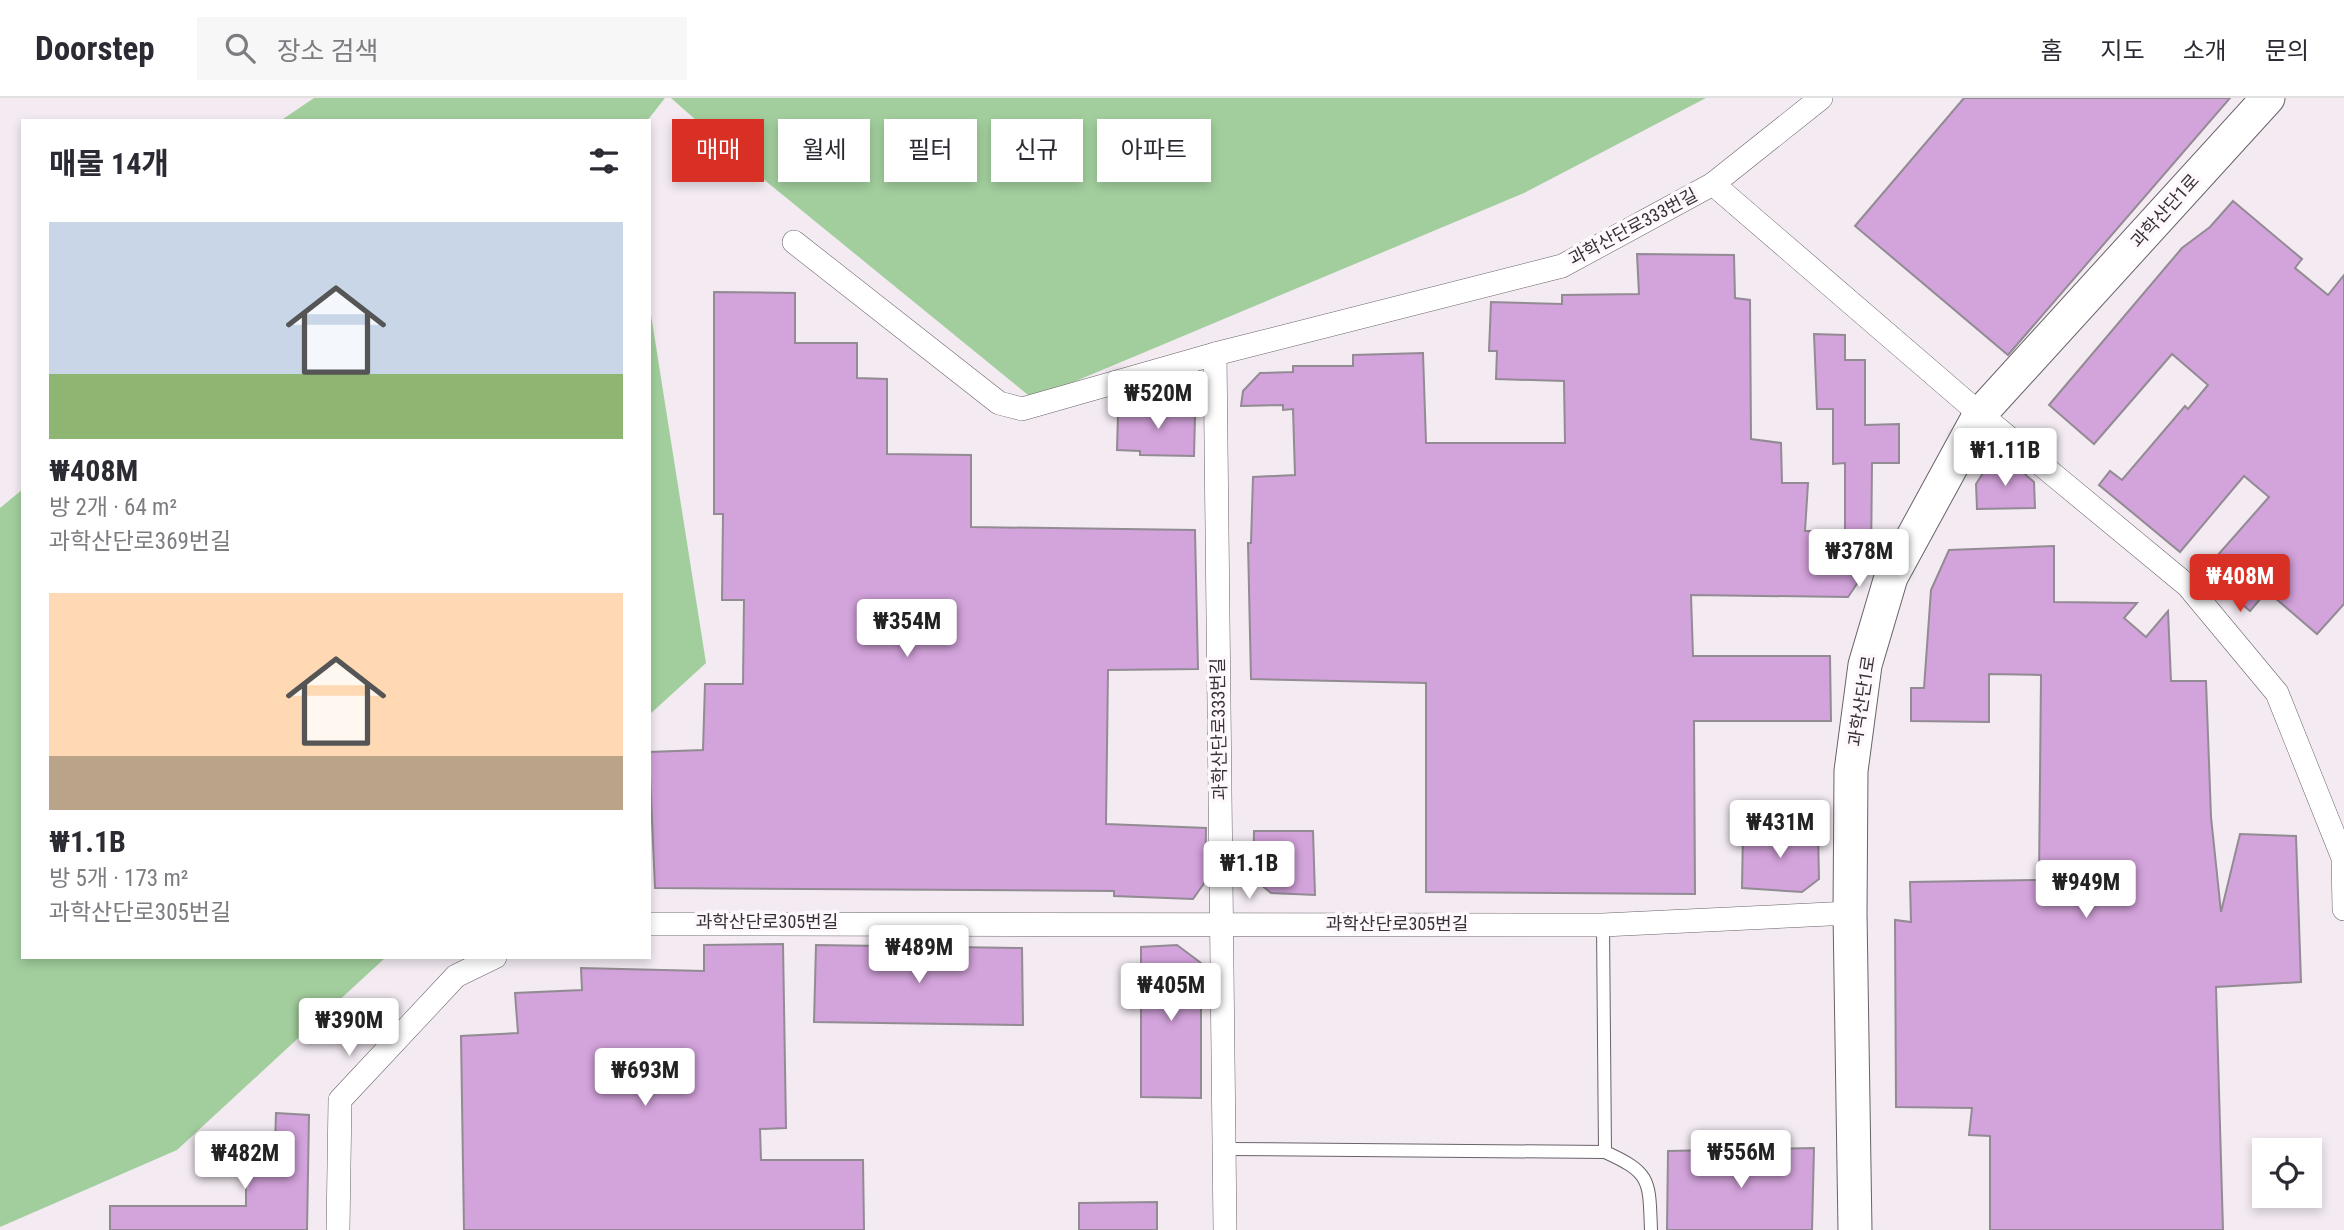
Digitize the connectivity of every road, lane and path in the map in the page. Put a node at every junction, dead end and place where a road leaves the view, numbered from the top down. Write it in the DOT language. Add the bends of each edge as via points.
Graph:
graph roads {
  1 [pos="1821,98"];
  2 [pos="2268,98"];
  3 [pos="1713,184"];
  4 [pos="794,242"];
  5 [pos="1215,354"];
  6 [pos="1980,414"];
  7 [pos="2344,909"];
  8 [pos="1850,913"];
  9 [pos="1222,923"];
  10 [pos="651,924"];
  11 [pos="1603,925"];
  12 [pos="491,959"];
  13 [pos="1224,1150"];
  14 [pos="1605,1152"];
  15 [pos="338,1230"];
  16 [pos="1226,1230"];
  17 [pos="1651,1230"];
  18 [pos="1855,1230"];
  1 -- 3 [label="street, 과학산단로333번길"];
  2 -- 6 [label="main road, 과학산단1로"];
  3 -- 5 [label="street, 과학산단로333번길" via="1562,266"];
  3 -- 6 [label="street"];
  4 -- 5 [label="street, 과학산단로333번길" via="999,403 1022,409"];
  5 -- 9 [label="street, 과학산단로333번길"];
  6 -- 7 [label="street" via="2188,586 2277,693 2343,858"];
  6 -- 8 [label="main road, 과학산단1로" via="1891,577 1865,665 1852,771"];
  8 -- 11 [label="street, 과학산단로305번길"];
  8 -- 18 [label="main road, 과학산단1로"];
  9 -- 10 [label="street, 과학산단로305번길"];
  9 -- 11 [label="street, 과학산단로305번길"];
  9 -- 13 [label="street, 과학산단로333번길"];
  11 -- 14 [label="lane"];
  12 -- 15 [label="street" via="456,976 340,1100"];
  13 -- 14 [label="lane"];
  13 -- 16 [label="street, 과학산단로333번길"];
  14 -- 17 [label="lane" via="1643,1174 1650,1196"];
}
